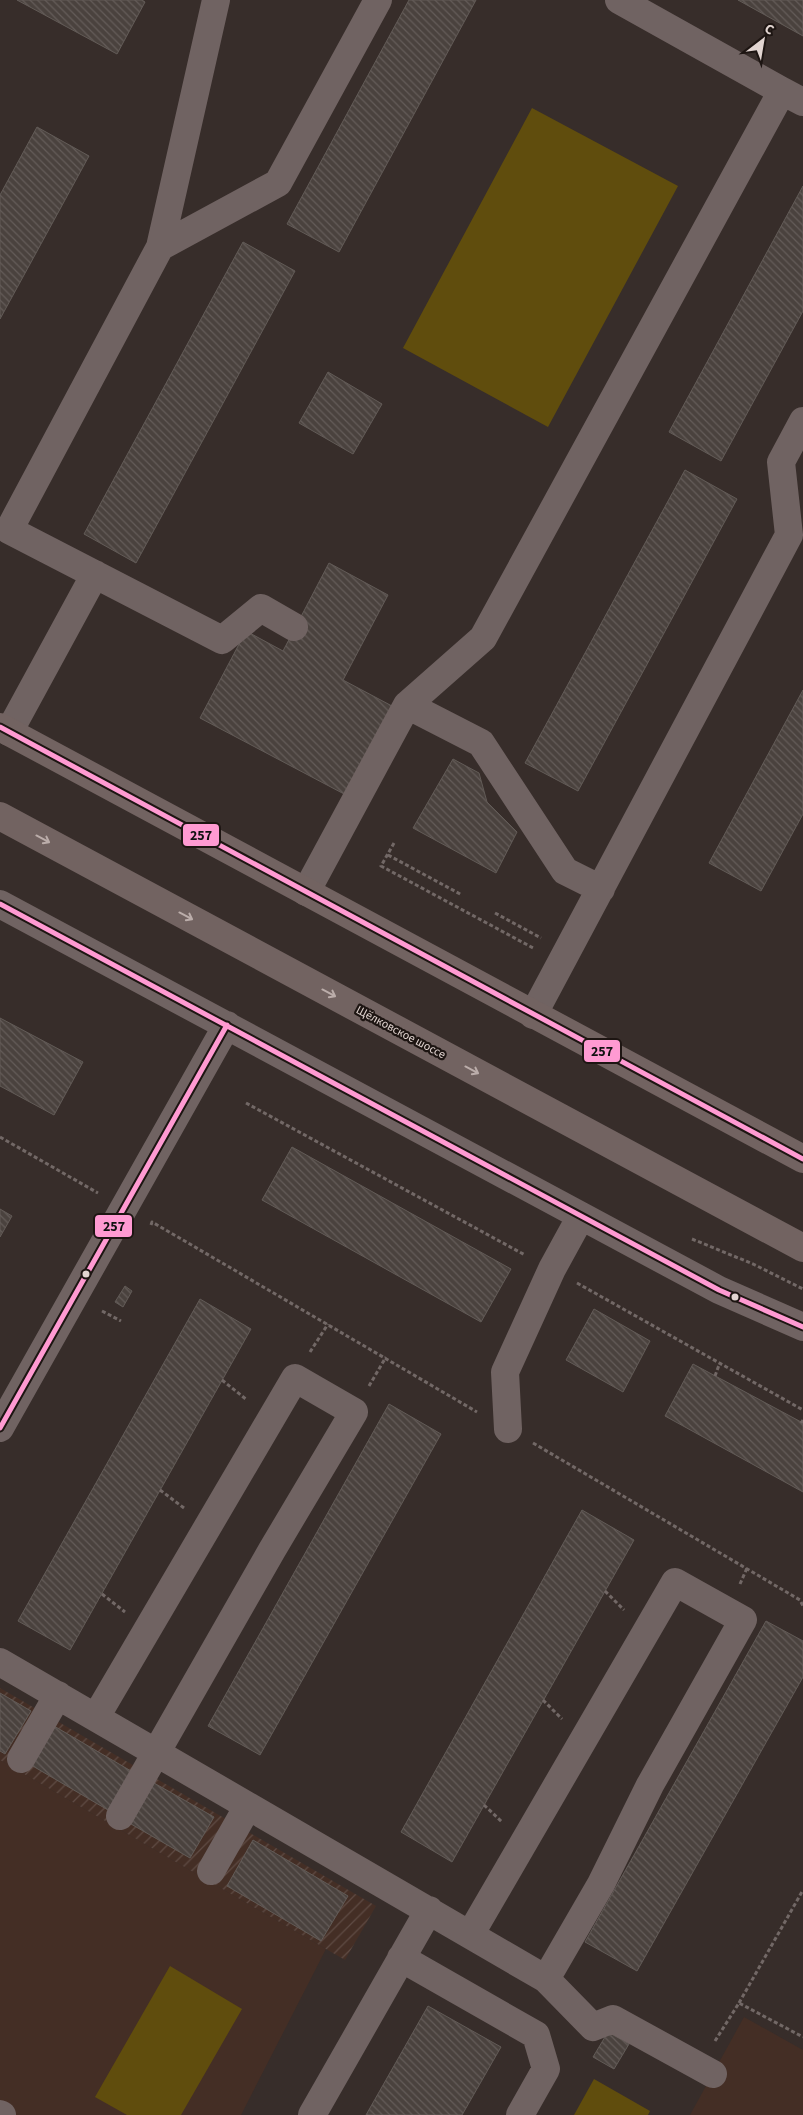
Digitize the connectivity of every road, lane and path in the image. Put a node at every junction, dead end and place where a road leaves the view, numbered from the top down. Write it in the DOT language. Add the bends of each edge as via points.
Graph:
graph roads {
  1 [pos="216,0"];
  2 [pos="378,0"];
  3 [pos="619,0"];
  4 [pos="793,96"];
  5 [pos="160,247"];
  6 [pos="803,421"];
  7 [pos="95,574"];
  8 [pos="294,626"];
  9 [pos="407,705"];
  10 [pos="5,730"];
  11 [pos="0,816"];
  12 [pos="394,843"];
  13 [pos="388,855"];
  14 [pos="601,889"];
  15 [pos="306,892"];
  16 [pos="462,894"];
  17 [pos="0,904"];
  18 [pos="495,913"];
  19 [pos="540,937"];
  20 [pos="539,951"];
  21 [pos="533,1015"];
  22 [pos="227,1025"];
  23 [pos="0,1138"];
  24 [pos="803,1160"];
  25 [pos="126,1206"];
  26 [pos="581,1216"];
  27 [pos="152,1222"];
  28 [pos="147,1231"];
  29 [pos="803,1248"];
  30 [pos="106,1304"];
  31 [pos="121,1321"];
  32 [pos="328,1324"];
  33 [pos="803,1327"];
  34 [pos="314,1346"];
  35 [pos="719,1365"];
  36 [pos="715,1376"];
  37 [pos="0,1428"];
  38 [pos="508,1429"];
  39 [pos="0,1662"];
  40 [pos="58,1695"];
  41 [pos="96,1717"];
  42 [pos="155,1753"];
  43 [pos="21,1759"];
  44 [pos="248,1806"];
  45 [pos="120,1816"];
  46 [pos="211,1871"];
  47 [pos="803,1890"];
  48 [pos="429,1910"];
  49 [pos="470,1936"];
  50 [pos="401,1958"];
  51 [pos="546,1979"];
  52 [pos="739,2003"];
  53 [pos="803,2038"];
  54 [pos="706,2070"];
  55 [pos="312,2115"];
  56 [pos="520,2115"];
  1 -- 5 [label="street"];
  2 -- 5 [label="street" via="278,183"];
  3 -- 4 [label="street"];
  4 -- 9 [label="street" via="482,638"];
  5 -- 7 [label="street" via="9,530"];
  6 -- 14 [label="street" via="782,462 789,535"];
  7 -- 8 [label="street" via="222,640 261,608"];
  7 -- 10 [label="street"];
  9 -- 14 [label="street" via="481,743 565,871"];
  9 -- 15 [label="street"];
  10 -- 15 [label="main road"];
  11 -- 29 [label="main road, Щёлковское шоссе, one-way"];
  12 -- 13 [label="path"];
  13 -- 16 [label="path"];
  13 -- 20 [label="path" via="381,866"];
  14 -- 21 [label="street"];
  15 -- 21 [label="main road"];
  17 -- 22 [label="street"];
  18 -- 19 [label="path"];
  21 -- 24 [label="main road"];
  22 -- 25 [label="street"];
  22 -- 26 [label="street"];
  23 -- 25 [label="path"];
  25 -- 37 [label="street"];
  26 -- 33 [label="street" via="719,1290"];
  26 -- 38 [label="street" via="552,1269 505,1372"];
  27 -- 28 [label="path"];
  30 -- 31 [label="path" via="102,1311"];
  32 -- 34 [label="path"];
  35 -- 36 [label="path"];
  39 -- 40 [label="street"];
  40 -- 41 [label="street"];
  40 -- 43 [label="street"];
  41 -- 42 [label="street"];
  41 -- 42 [label="street" via="295,1378 354,1412"];
  42 -- 44 [label="street"];
  42 -- 45 [label="street"];
  44 -- 46 [label="street"];
  44 -- 48 [label="street"];
  47 -- 52 [label="path"];
  48 -- 49 [label="street"];
  48 -- 50 [label="street"];
  49 -- 51 [label="street"];
  49 -- 51 [label="street" via="674,1582 743,1620 650,1785 601,1884"];
  50 -- 55 [label="street"];
  50 -- 56 [label="street" via="536,2035 546,2069"];
  51 -- 54 [label="street" via="592,2027 613,2019"];
  52 -- 53 [label="path"];
  52 -- 54 [label="path"];
}
